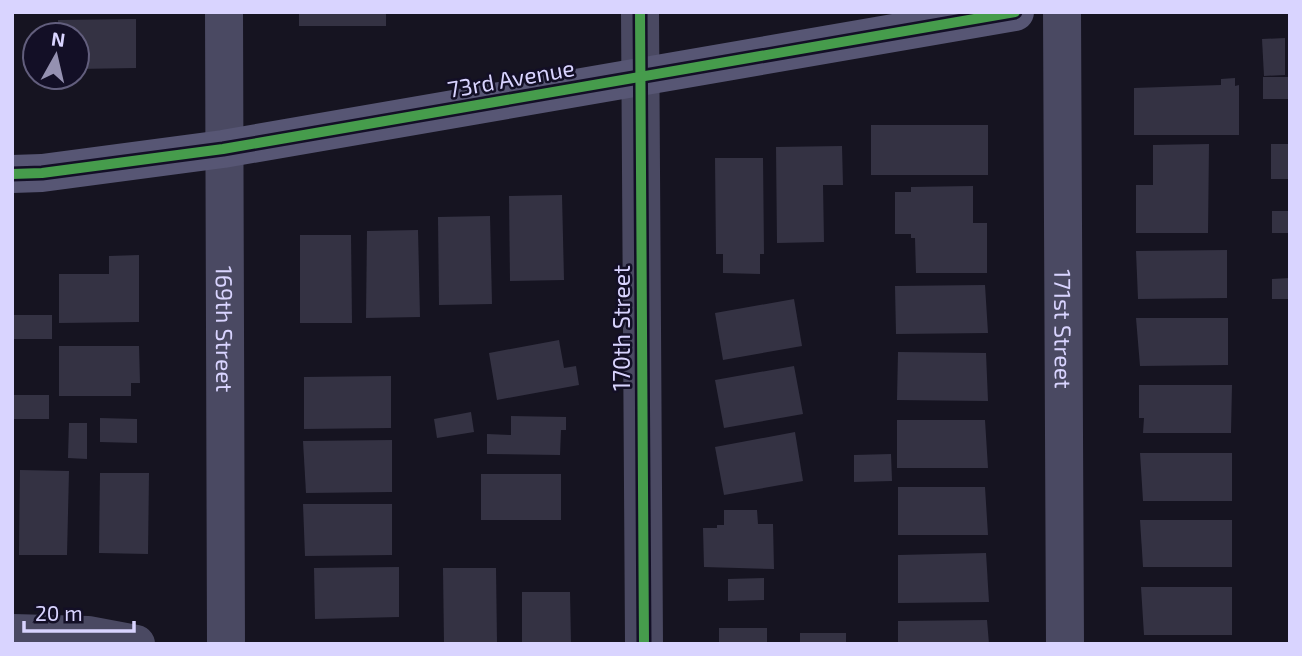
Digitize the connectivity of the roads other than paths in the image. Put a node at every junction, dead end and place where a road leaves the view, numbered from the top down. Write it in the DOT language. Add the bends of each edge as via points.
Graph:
graph roads {
  1 [pos="224,12"];
  2 [pos="640,12"];
  3 [pos="1014,12"];
  4 [pos="1062,12"];
  5 [pos="640,77"];
  6 [pos="223,149"];
  7 [pos="12,174"];
  8 [pos="12,633"];
  9 [pos="136,644"];
  10 [pos="226,644"];
  11 [pos="643,644"];
  12 [pos="1065,644"];
  1 -- 6 [label="street, 169th Street"];
  2 -- 5 [label="street, 170th Street"];
  3 -- 5 [label="street, 73rd Avenue"];
  4 -- 12 [label="street, 171st Street"];
  5 -- 6 [label="street, 73rd Avenue"];
  5 -- 11 [label="street, 170th Street"];
  6 -- 7 [label="street, 73rd Avenue"];
  6 -- 10 [label="street, 169th Street"];
  8 -- 9 [label="street" via="88,635"];
}
